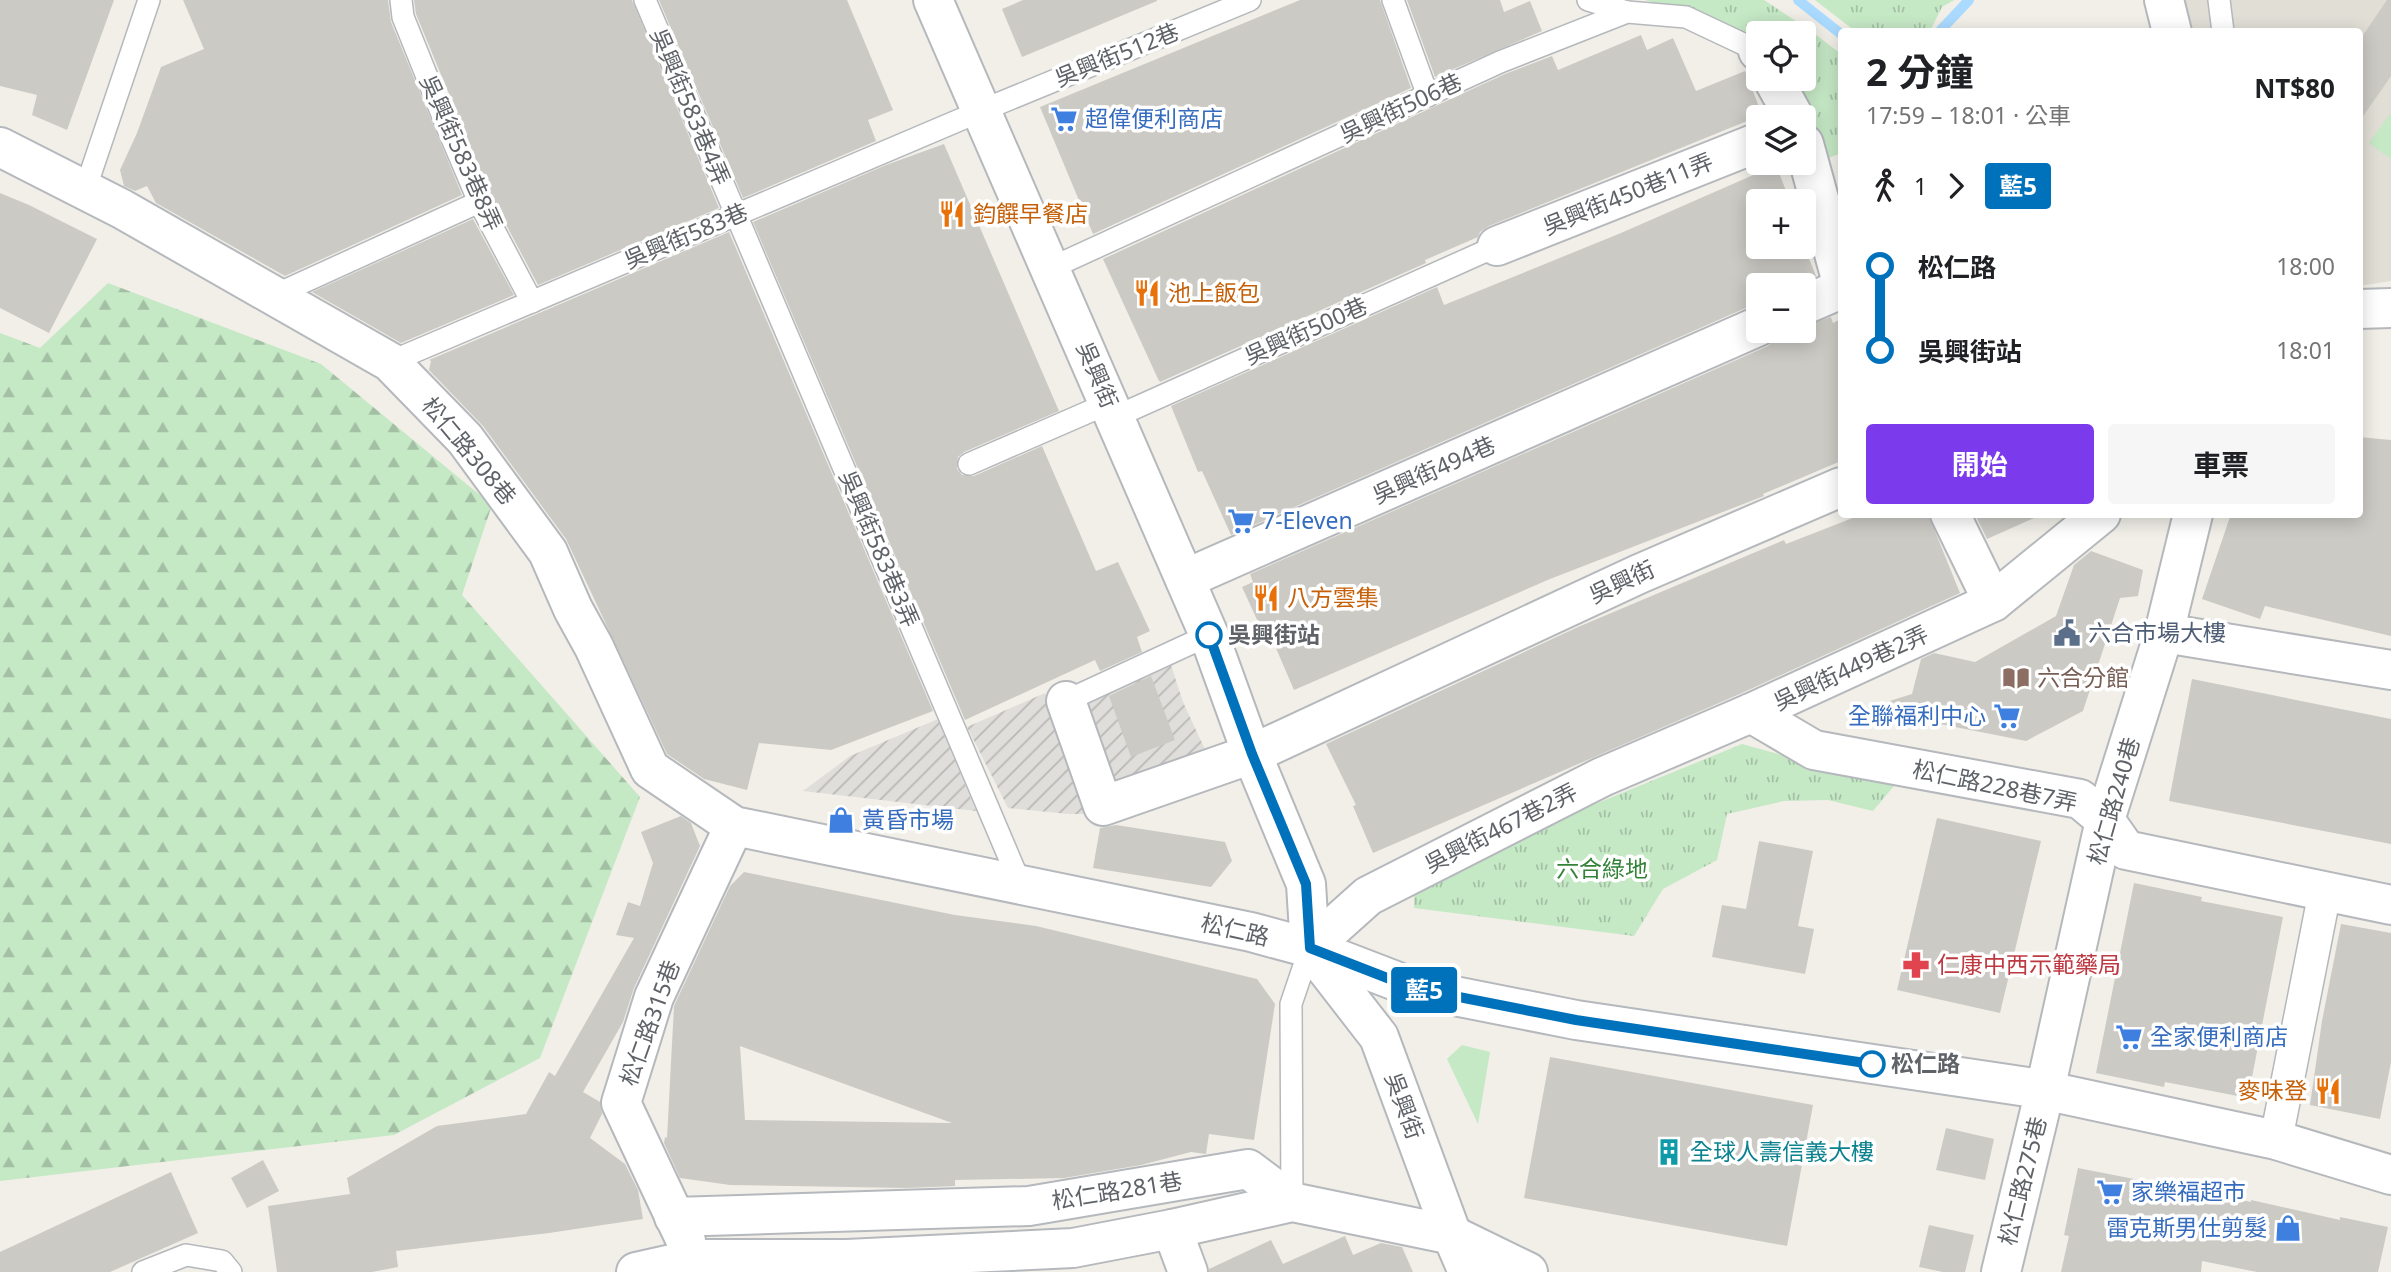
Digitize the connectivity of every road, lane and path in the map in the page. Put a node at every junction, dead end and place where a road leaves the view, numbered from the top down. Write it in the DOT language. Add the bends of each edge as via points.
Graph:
graph roads {
  1 [pos="149,0"];
  2 [pos="401,0"];
  3 [pos="645,0"];
  4 [pos="933,0"];
  5 [pos="1250,0"];
  6 [pos="1393,0"];
  7 [pos="1588,0"];
  8 [pos="2164,0"];
  9 [pos="2219,0"];
  10 [pos="1627,12"];
  11 [pos="2171,28"];
  12 [pos="2222,28"];
  13 [pos="1746,46"];
  14 [pos="1428,96"];
  15 [pos="983,110"];
  16 [pos="0,147"];
  17 [pos="1746,147"];
  18 [pos="1812,175"];
  19 [pos="85,190"];
  20 [pos="480,202"];
  21 [pos="736,215"];
  22 [pos="1497,246"];
  23 [pos="1051,268"];
  24 [pos="1838,268"];
  25 [pos="1838,290"];
  26 [pos="273,296"];
  27 [pos="1816,300"];
  28 [pos="532,302"];
  29 [pos="2391,308"];
  30 [pos="2363,309"];
  31 [pos="1746,332"];
  32 [pos="390,362"];
  33 [pos="1112,410"];
  34 [pos="969,464"];
  35 [pos="1838,488"];
  36 [pos="1952,518"];
  37 [pos="2096,518"];
  38 [pos="2183,518"];
  39 [pos="1185,579"];
  40 [pos="1993,602"];
  41 [pos="2164,633"];
  42 [pos="1209,635"];
  43 [pos="2391,670"];
  44 [pos="1066,701"];
  45 [pos="1751,713"];
  46 [pos="1707,732"];
  47 [pos="1252,754"];
  48 [pos="2105,820"];
  49 [pos="734,826"];
  50 [pos="1020,883"];
  51 [pos="2325,891"];
  52 [pos="2391,905"];
  53 [pos="1310,948"];
  54 [pos="2045,1090"];
  55 [pos="2276,1140"];
  56 [pos="2391,1175"];
  57 [pos="1292,1202"];
  58 [pos="674,1217"];
  59 [pos="1172,1229"];
  60 [pos="1451,1236"];
  61 [pos="941,1263"];
  62 [pos="697,1266"];
  63 [pos="143,1272"];
  64 [pos="231,1272"];
  65 [pos="636,1272"];
  66 [pos="1188,1272"];
  67 [pos="1468,1272"];
  68 [pos="1528,1272"];
  69 [pos="2001,1272"];
  1 -- 19 [label="lane"];
  2 -- 20 [label="lane, 吳興街583巷8弄" via="447,129"];
  3 -- 21 [label="lane, 吳興街583巷4弄"];
  4 -- 15 [label="street, 吳興街"];
  5 -- 15 [label="lane, 吳興街512巷"];
  6 -- 14 [label="lane"];
  7 -- 10 [label="lane"];
  8 -- 11 [label="street"];
  9 -- 12 [label="lane"];
  10 -- 13 [label="lane, 吳興街506巷" via="1686,17"];
  10 -- 14 [label="lane, 吳興街506巷"];
  14 -- 23 [label="lane, 吳興街506巷"];
  15 -- 21 [label="lane, 吳興街583巷"];
  15 -- 23 [label="street, 吳興街"];
  16 -- 19 [label="street, 松仁路308巷"];
  17 -- 22 [label="street, 吳興街450巷11弄"];
  18 -- 24 [label="street"];
  19 -- 26 [label="street, 松仁路308巷"];
  20 -- 26 [label="lane"];
  20 -- 28 [label="lane, 吳興街583巷8弄"];
  21 -- 28 [label="lane, 吳興街583巷"];
  21 -- 50 [label="lane, 吳興街583巷3弄"];
  22 -- 33 [label="lane, 吳興街500巷"];
  23 -- 33 [label="street, 吳興街"];
  25 -- 27 [label="street"];
  26 -- 32 [label="street, 松仁路308巷"];
  28 -- 32 [label="lane, 吳興街583巷"];
  29 -- 30 [label="street"];
  31 -- 39 [label="street, 吳興街494巷"];
  32 -- 49 [label="street, 松仁路308巷" via="465,439 548,552 650,769"];
  33 -- 34 [label="lane, 吳興街500巷"];
  33 -- 39 [label="street, 吳興街"];
  35 -- 47 [label="street, 吳興街" via="1639,574"];
  36 -- 40 [label="street"];
  37 -- 40 [label="street, 吳興街449巷2弄"];
  38 -- 41 [label="street, 松仁路240巷"];
  39 -- 42 [label="street, 吳興街"];
  40 -- 45 [label="street, 吳興街449巷2弄"];
  41 -- 43 [label="street"];
  41 -- 48 [label="street, 松仁路240巷"];
  42 -- 44 [label="lane"];
  42 -- 47 [label="street, 吳興街"];
  44 -- 47 [label="street" via="1103,806"];
  45 -- 46 [label="street, 吳興街449巷2弄"];
  45 -- 48 [label="street, 松仁路228巷7弄" via="1814,750 2080,799"];
  46 -- 53 [label="street, 吳興街467巷2弄" via="1602,777 1368,896"];
  47 -- 53 [label="street, 吳興街" via="1306,884"];
  48 -- 51 [label="street, 松仁路228巷7弄" via="2126,850"];
  48 -- 54 [label="street, 松仁路240巷"];
  49 -- 50 [label="street, 松仁路"];
  49 -- 58 [label="street, 松仁路315巷" via="654,998 621,1103"];
  50 -- 53 [label="street, 松仁路"];
  51 -- 52 [label="street, 松仁路228巷7弄"];
  51 -- 55 [label="street"];
  53 -- 54 [label="street, 松仁路" via="1413,988 1576,1020"];
  53 -- 57 [label="lane" via="1291,1004"];
  53 -- 60 [label="street, 吳興街" via="1378,1037"];
  54 -- 55 [label="street, 松仁路"];
  54 -- 69 [label="street, 松仁路275巷"];
  55 -- 56 [label="street, 松仁路"];
  57 -- 58 [label="street, 松仁路281巷" via="1248,1169 1029,1206"];
  57 -- 59 [label="street"];
  57 -- 60 [label="street"];
  58 -- 62 [label="street, 松仁路315巷"];
  59 -- 61 [label="street" via="1073,1248"];
  59 -- 66 [label="street"];
  60 -- 67 [label="street, 吳興街"];
  60 -- 68 [label="street"];
  61 -- 62 [label="street" via="847,1259"];
  62 -- 65 [label="street"];
  63 -- 64 [label="lane" via="186,1255 222,1261"];
}
